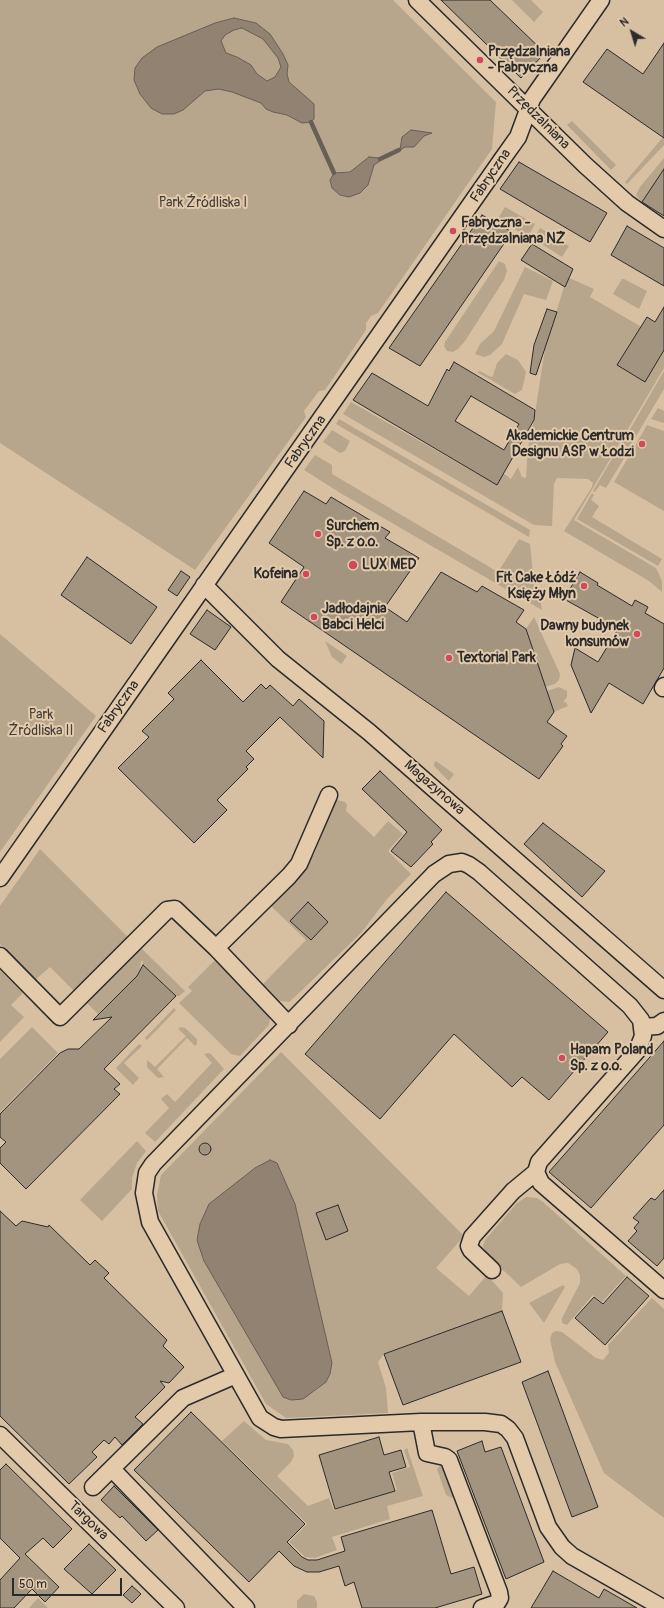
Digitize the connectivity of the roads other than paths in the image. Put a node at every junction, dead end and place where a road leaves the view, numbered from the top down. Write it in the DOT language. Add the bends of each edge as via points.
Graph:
graph roads {
  1 [pos="417,0"];
  2 [pos="601,0"];
  3 [pos="529,109"];
  4 [pos="664,228"];
  5 [pos="204,585"];
  6 [pos="330,795"];
  7 [pos="0,878"];
  8 [pos="216,948"];
  9 [pos="0,956"];
  10 [pos="664,990"];
  11 [pos="664,1021"];
  12 [pos="289,1025"];
  13 [pos="643,1027"];
  14 [pos="536,1172"];
  15 [pos="492,1270"];
  16 [pos="664,1290"];
  17 [pos="236,1375"];
  18 [pos="421,1422"];
  19 [pos="0,1435"];
  20 [pos="112,1469"];
  21 [pos="93,1487"];
  22 [pos="176,1608"];
  23 [pos="246,1608"];
  24 [pos="482,1608"];
  25 [pos="663,1608"];
  1 -- 3 [label="street, Przędzalniana"];
  2 -- 3 [label="street, Fabryczna" via="532,99"];
  3 -- 4 [label="street, Przędzalniana" via="627,204"];
  3 -- 5 [label="street, Fabryczna" via="518,137 504,158"];
  5 -- 7 [label="street, Fabryczna"];
  5 -- 10 [label="street, Magazynowa" via="278,659 369,732"];
  6 -- 8 [label="street" via="299,864"];
  8 -- 9 [label="street" via="174,909 167,910 60,1017"];
  8 -- 12 [label="street"];
  11 -- 13 [label="street" via="657,1026"];
  12 -- 13 [label="street" via="434,874 448,864 462,862 479,872 630,1006"];
  12 -- 17 [label="street" via="153,1164 145,1183 145,1202 150,1222"];
  13 -- 14 [label="street" via="642,1040 637,1051 539,1162"];
  14 -- 15 [label="street" via="513,1191 472,1237 469,1246 471,1250"];
  14 -- 16 [label="street" via="541,1183"];
  17 -- 18 [label="street" via="256,1413 274,1427 281,1429"];
  17 -- 20 [label="street" via="182,1398"];
  18 -- 24 [label="street" via="427,1453 449,1460 499,1592 500,1598 497,1603"];
  18 -- 25 [label="street" via="494,1422 505,1426 515,1438 548,1527 562,1547 572,1556"];
  19 -- 22 [label="street, Targowa"];
  20 -- 21 [label="street"];
  20 -- 23 [label="street"];
}
